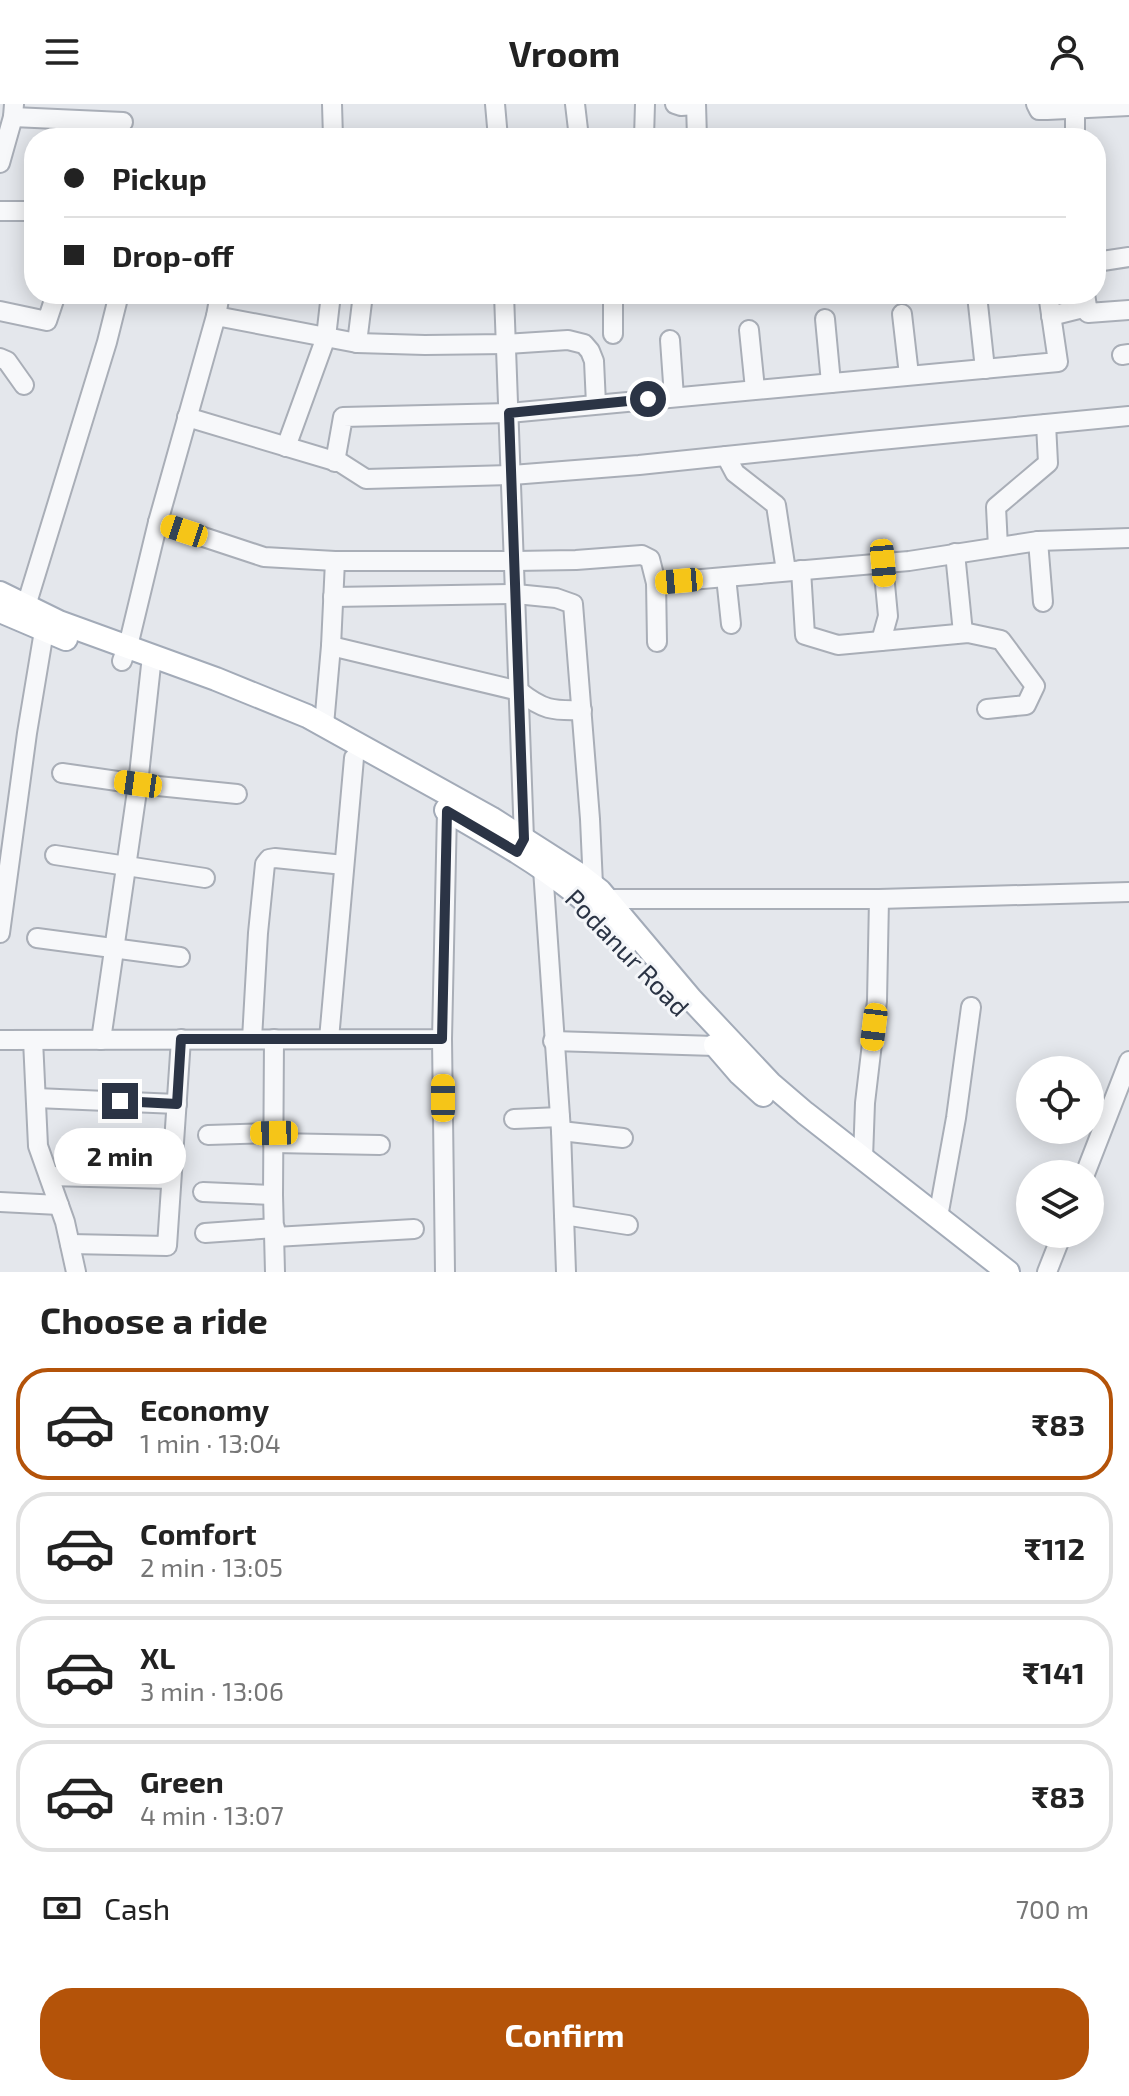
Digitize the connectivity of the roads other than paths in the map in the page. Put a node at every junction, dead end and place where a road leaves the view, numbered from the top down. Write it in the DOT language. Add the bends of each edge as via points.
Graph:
graph roads {
  1 [pos="332,104"];
  2 [pos="495,104"];
  3 [pos="575,104"];
  4 [pos="645,104"];
  5 [pos="675,104"];
  6 [pos="1036,104"];
  7 [pos="696,105"];
  8 [pos="1074,106"];
  9 [pos="1129,106"];
  10 [pos="14,110"];
  11 [pos="123,122"];
  12 [pos="333,128"];
  13 [pos="497,128"];
  14 [pos="578,128"];
  15 [pos="644,128"];
  16 [pos="697,128"];
  17 [pos="1075,128"];
  18 [pos="0,163"];
  19 [pos="0,211"];
  20 [pos="24,211"];
  21 [pos="1129,257"];
  22 [pos="1106,260"];
  23 [pos="53,304"];
  24 [pos="116,304"];
  25 [pos="218,304"];
  26 [pos="330,304"];
  27 [pos="362,304"];
  28 [pos="504,304"];
  29 [pos="613,304"];
  30 [pos="978,304"];
  31 [pos="1049,304"];
  32 [pos="1079,304"];
  33 [pos="1086,304"];
  34 [pos="1129,310"];
  35 [pos="0,311"];
  36 [pos="902,314"];
  37 [pos="216,316"];
  38 [pos="1051,316"];
  39 [pos="825,319"];
  40 [pos="749,330"];
  41 [pos="613,334"];
  42 [pos="326,337"];
  43 [pos="670,340"];
  44 [pos="357,343"];
  45 [pos="506,344"];
  46 [pos="0,358"];
  47 [pos="985,369"];
  48 [pos="909,375"];
  49 [pos="831,383"];
  50 [pos="24,385"];
  51 [pos="755,389"];
  52 [pos="674,397"];
  53 [pos="596,404"];
  54 [pos="509,413"];
  55 [pos="1129,416"];
  56 [pos="187,417"];
  57 [pos="1046,424"];
  58 [pos="286,447"];
  59 [pos="726,456"];
  60 [pos="335,462"];
  61 [pos="512,475"];
  62 [pos="158,522"];
  63 [pos="1129,538"];
  64 [pos="1038,541"];
  65 [pos="998,547"];
  66 [pos="955,553"];
  67 [pos="335,561"];
  68 [pos="515,561"];
  69 [pos="883,563"];
  70 [pos="794,571"];
  71 [pos="726,577"];
  72 [pos="656,581"];
  73 [pos="0,593"];
  74 [pos="516,594"];
  75 [pos="333,597"];
  76 [pos="1043,602"];
  77 [pos="26,606"];
  78 [pos="0,611"];
  79 [pos="731,624"];
  80 [pos="44,631"];
  81 [pos="963,633"];
  82 [pos="881,641"];
  83 [pos="657,642"];
  84 [pos="331,646"];
  85 [pos="124,654"];
  86 [pos="151,663"];
  87 [pos="519,691"];
  88 [pos="987,709"];
  89 [pos="582,710"];
  90 [pos="324,725"];
  91 [pos="354,758"];
  92 [pos="62,773"];
  93 [pos="138,784"];
  94 [pos="237,794"];
  95 [pos="447,811"];
  96 [pos="521,845"];
  97 [pos="55,855"];
  98 [pos="344,865"];
  99 [pos="125,866"];
  100 [pos="543,869"];
  101 [pos="205,878"];
  102 [pos="599,892"];
  103 [pos="1129,892"];
  104 [pos="879,899"];
  105 [pos="0,933"];
  106 [pos="37,938"];
  107 [pos="114,949"];
  108 [pos="180,957"];
  109 [pos="971,1007"];
  110 [pos="181,1039"];
  111 [pos="252,1039"];
  112 [pos="274,1039"];
  113 [pos="329,1039"];
  114 [pos="442,1039"];
  115 [pos="0,1040"];
  116 [pos="33,1040"];
  117 [pos="101,1040"];
  118 [pos="553,1041"];
  119 [pos="715,1046"];
  120 [pos="1129,1061"];
  121 [pos="36,1098"];
  122 [pos="177,1104"];
  123 [pos="514,1119"];
  124 [pos="560,1124"];
  125 [pos="208,1135"];
  126 [pos="274,1138"];
  127 [pos="623,1138"];
  128 [pos="380,1145"];
  129 [pos="863,1158"];
  130 [pos="1090,1160"];
  131 [pos="49,1176"];
  132 [pos="171,1179"];
  133 [pos="203,1192"];
  134 [pos="273,1195"];
  135 [pos="0,1202"];
  136 [pos="59,1205"];
  137 [pos="564,1215"];
  138 [pos="938,1217"];
  139 [pos="628,1225"];
  140 [pos="414,1229"];
  141 [pos="275,1232"];
  142 [pos="205,1233"];
  143 [pos="70,1244"];
  144 [pos="1056,1248"];
  145 [pos="76,1272"];
  146 [pos="275,1272"];
  147 [pos="445,1272"];
  148 [pos="566,1272"];
  149 [pos="987,1272"];
  150 [pos="1008,1272"];
  151 [pos="1047,1272"];
  1 -- 12 [label="street"];
  2 -- 13 [label="street"];
  3 -- 14 [label="street"];
  4 -- 15 [label="street"];
  5 -- 7 [label="street"];
  6 -- 8 [label="street" via="1039,110"];
  7 -- 16 [label="street"];
  8 -- 9 [label="street"];
  8 -- 17 [label="street"];
  10 -- 11 [label="street"];
  10 -- 18 [label="street"];
  19 -- 20 [label="street"];
  21 -- 22 [label="street"];
  23 -- 35 [label="street" via="47,321"];
  24 -- 77 [label="street"];
  25 -- 37 [label="street"];
  26 -- 42 [label="street"];
  27 -- 44 [label="street"];
  28 -- 45 [label="street"];
  29 -- 41 [label="street"];
  30 -- 47 [label="street"];
  31 -- 38 [label="street"];
  32 -- 38 [label="street"];
  33 -- 34 [label="street" via="1088,313"];
  36 -- 48 [label="street"];
  37 -- 42 [label="street"];
  37 -- 56 [label="street"];
  38 -- 47 [label="street" via="1058,362"];
  39 -- 49 [label="street"];
  40 -- 51 [label="street"];
  42 -- 44 [label="street"];
  42 -- 58 [label="street"];
  43 -- 52 [label="street"];
  44 -- 45 [label="street"];
  45 -- 53 [label="street" via="584,344 594,361"];
  45 -- 54 [label="street"];
  46 -- 50 [label="street"];
  47 -- 48 [label="street"];
  48 -- 49 [label="street"];
  49 -- 51 [label="street"];
  51 -- 52 [label="street"];
  52 -- 53 [label="street"];
  53 -- 54 [label="street"];
  54 -- 60 [label="street" via="343,417"];
  54 -- 61 [label="street"];
  55 -- 57 [label="street"];
  56 -- 58 [label="street"];
  56 -- 62 [label="street"];
  57 -- 59 [label="street"];
  57 -- 65 [label="street" via="1048,463 996,507"];
  58 -- 60 [label="street"];
  59 -- 61 [label="street"];
  59 -- 70 [label="street" via="735,473 776,505"];
  60 -- 61 [label="street" via="366,479"];
  61 -- 68 [label="street"];
  62 -- 67 [label="street" via="264,557"];
  62 -- 85 [label="street"];
  63 -- 64 [label="street"];
  64 -- 65 [label="street"];
  64 -- 76 [label="street"];
  65 -- 66 [label="street"];
  66 -- 69 [label="street"];
  66 -- 81 [label="street"];
  67 -- 68 [label="street"];
  67 -- 75 [label="street"];
  68 -- 72 [label="street" via="642,555 650,559"];
  68 -- 74 [label="street"];
  69 -- 70 [label="street"];
  69 -- 82 [label="street" via="888,616"];
  70 -- 71 [label="street"];
  70 -- 82 [label="street" via="805,635 838,645"];
  71 -- 72 [label="street"];
  71 -- 79 [label="street"];
  72 -- 83 [label="street"];
  73 -- 77 [label="main road"];
  74 -- 75 [label="street"];
  74 -- 87 [label="street"];
  74 -- 89 [label="street" via="573,604"];
  75 -- 84 [label="street"];
  77 -- 85 [label="main road"];
  78 -- 80 [label="main road"];
  80 -- 85 [label="main road"];
  80 -- 105 [label="street"];
  81 -- 82 [label="street"];
  81 -- 88 [label="street" via="1001,640 1035,686 1026,705"];
  84 -- 87 [label="street"];
  84 -- 90 [label="street"];
  85 -- 86 [label="main road"];
  86 -- 90 [label="main road" via="272,701"];
  86 -- 91 [label="main road, Podanur Road" via="280,718"];
  86 -- 93 [label="street"];
  87 -- 89 [label="street" via="538,706"];
  87 -- 96 [label="street"];
  89 -- 102 [label="street"];
  90 -- 96 [label="main road" via="491,818"];
  91 -- 95 [label="main road, Podanur Road"];
  91 -- 98 [label="street"];
  92 -- 93 [label="street"];
  93 -- 94 [label="street"];
  93 -- 99 [label="street"];
  95 -- 96 [label="main road, Podanur Road"];
  95 -- 114 [label="street"];
  96 -- 100 [label="main road, Podanur Road"];
  96 -- 102 [label="main road"];
  97 -- 99 [label="street"];
  98 -- 111 [label="street" via="275,858 265,864"];
  98 -- 113 [label="street"];
  99 -- 101 [label="street"];
  99 -- 107 [label="street"];
  100 -- 118 [label="street"];
  100 -- 119 [label="main road, Podanur Road" via="597,912"];
  102 -- 104 [label="street"];
  102 -- 129 [label="main road" via="770,1083"];
  103 -- 104 [label="street"];
  104 -- 129 [label="street" via="877,1001"];
  106 -- 107 [label="street"];
  107 -- 108 [label="street"];
  107 -- 117 [label="street"];
  109 -- 138 [label="street"];
  110 -- 111 [label="street"];
  110 -- 117 [label="street"];
  110 -- 122 [label="street"];
  111 -- 112 [label="street"];
  112 -- 113 [label="street"];
  112 -- 126 [label="street"];
  113 -- 114 [label="street"];
  114 -- 147 [label="street"];
  115 -- 116 [label="street"];
  116 -- 117 [label="street"];
  116 -- 121 [label="street"];
  118 -- 119 [label="street"];
  118 -- 124 [label="street"];
  119 -- 149 [label="main road, Podanur Road" via="769,1100"];
  120 -- 130 [label="street"];
  121 -- 122 [label="street"];
  121 -- 131 [label="street" via="38,1146"];
  122 -- 132 [label="street"];
  123 -- 124 [label="street"];
  124 -- 127 [label="street"];
  124 -- 137 [label="street"];
  125 -- 126 [label="street"];
  126 -- 128 [label="street"];
  126 -- 134 [label="street"];
  129 -- 138 [label="main road"];
  131 -- 132 [label="street"];
  131 -- 136 [label="street"];
  132 -- 143 [label="street" via="167,1246"];
  133 -- 134 [label="street"];
  134 -- 141 [label="street"];
  135 -- 136 [label="street"];
  136 -- 143 [label="street"];
  137 -- 139 [label="street"];
  137 -- 148 [label="street"];
  138 -- 150 [label="main road"];
  140 -- 141 [label="street"];
  141 -- 142 [label="street"];
  141 -- 146 [label="street"];
  143 -- 145 [label="street"];
  144 -- 151 [label="street"];
}
